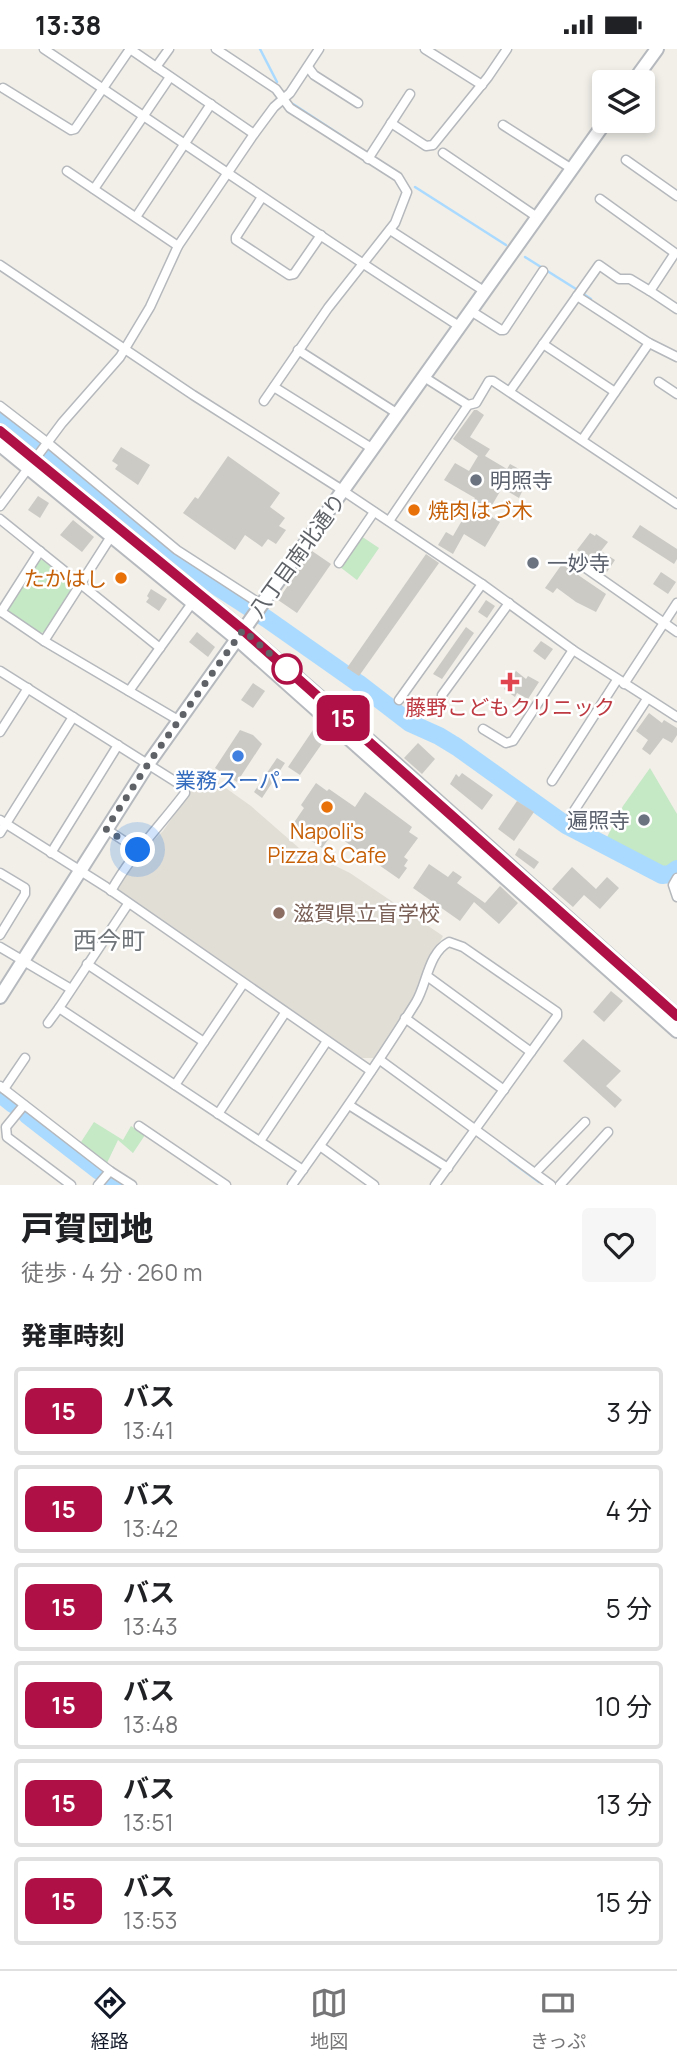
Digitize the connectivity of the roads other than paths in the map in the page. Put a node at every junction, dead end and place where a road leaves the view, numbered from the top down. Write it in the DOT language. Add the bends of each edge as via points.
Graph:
graph roads {
  1 [pos="44,49"];
  2 [pos="130,49"];
  3 [pos="169,49"];
  4 [pos="216,49"];
  5 [pos="320,49"];
  6 [pos="425,49"];
  7 [pos="507,49"];
  8 [pos="657,49"];
  9 [pos="156,67"];
  10 [pos="307,67"];
  11 [pos="642,70"];
  12 [pos="170,77"];
  13 [pos="482,85"];
  14 [pos="3,88"];
  15 [pos="102,88"];
  16 [pos="410,94"];
  17 [pos="282,99"];
  18 [pos="358,103"];
  19 [pos="211,104"];
  20 [pos="144,116"];
  21 [pos="391,123"];
  22 [pos="503,125"];
  23 [pos="598,133"];
  24 [pos="254,134"];
  25 [pos="185,143"];
  26 [pos="443,153"];
  27 [pos="368,159"];
  28 [pos="626,160"];
  29 [pos="572,169"];
  30 [pos="67,171"];
  31 [pos="227,173"];
  32 [pos="94,189"];
  33 [pos="677,196"];
  34 [pos="262,197"];
  35 [pos="600,199"];
  36 [pos="136,217"];
  37 [pos="537,217"];
  38 [pos="390,230"];
  39 [pos="321,235"];
  40 [pos="178,246"];
  41 [pos="677,252"];
  42 [pos="363,262"];
  43 [pos="0,265"];
  44 [pos="543,271"];
  45 [pos="484,291"];
  46 [pos="650,291"];
  47 [pos="577,296"];
  48 [pos="677,309"];
  49 [pos="471,310"];
  50 [pos="459,326"];
  51 [pos="649,343"];
  52 [pos="543,344"];
  53 [pos="125,349"];
  54 [pos="298,350"];
  55 [pos="677,357"];
  56 [pos="424,377"];
  57 [pos="659,382"];
  58 [pos="274,387"];
  59 [pos="510,391"];
  60 [pos="615,392"];
  61 [pos="677,394"];
  62 [pos="264,401"];
  63 [pos="468,405"];
  64 [pos="0,406"];
  65 [pos="398,414"];
  66 [pos="0,431"];
  67 [pos="582,440"];
  68 [pos="0,446"];
  69 [pos="373,449"];
  70 [pos="39,454"];
  71 [pos="343,491"];
  72 [pos="677,505"];
  73 [pos="0,506"];
  74 [pos="374,512"];
  75 [pos="0,519"];
  76 [pos="389,521"];
  77 [pos="114,532"];
  78 [pos="40,551"];
  79 [pos="577,562"];
  80 [pos="339,563"];
  81 [pos="81,584"];
  82 [pos="482,584"];
  83 [pos="196,598"];
  84 [pos="509,603"];
  85 [pos="677,603"];
  86 [pos="258,609"];
  87 [pos="1,612"];
  88 [pos="664,623"];
  89 [pos="677,632"];
  90 [pos="240,635"];
  91 [pos="44,641"];
  92 [pos="160,648"];
  93 [pos="573,650"];
  94 [pos="0,671"];
  95 [pos="620,682"];
  96 [pos="28,688"];
  97 [pos="129,691"];
  98 [pos="442,695"];
  99 [pos="647,699"];
  100 [pos="399,701"];
  101 [pos="73,717"];
  102 [pos="677,717"];
  103 [pos="178,720"];
  104 [pos="483,729"];
  105 [pos="0,732"];
  106 [pos="118,745"];
  107 [pos="148,764"];
  108 [pos="552,781"];
  109 [pos="572,814"];
  110 [pos="3,822"];
  111 [pos="106,829"];
  112 [pos="0,833"];
  113 [pos="138,850"];
  114 [pos="51,853"];
  115 [pos="79,871"];
  116 [pos="0,873"];
  117 [pos="677,878"];
  118 [pos="111,891"];
  119 [pos="677,897"];
  120 [pos="128,904"];
  121 [pos="0,935"];
  122 [pos="0,947"];
  123 [pos="22,961"];
  124 [pos="88,964"];
  125 [pos="426,976"];
  126 [pos="243,984"];
  127 [pos="71,989"];
  128 [pos="0,997"];
  129 [pos="59,1008"];
  130 [pos="285,1013"];
  131 [pos="677,1016"];
  132 [pos="405,1018"];
  133 [pos="48,1023"];
  134 [pos="677,1031"];
  135 [pos="327,1041"];
  136 [pos="204,1042"];
  137 [pos="531,1052"];
  138 [pos="25,1058"];
  139 [pos="380,1060"];
  140 [pos="371,1071"];
  141 [pos="175,1085"];
  142 [pos="2,1087"];
  143 [pos="504,1090"];
  144 [pos="24,1105"];
  145 [pos="349,1105"];
  146 [pos="218,1114"];
  147 [pos="585,1122"];
  148 [pos="139,1126"];
  149 [pos="475,1130"];
  150 [pos="608,1132"];
  151 [pos="260,1141"];
  152 [pos="320,1146"];
  153 [pos="448,1168"];
  154 [pos="303,1170"];
  155 [pos="110,1171"];
  156 [pos="535,1173"];
  157 [pos="71,1185"];
  158 [pos="98,1185"];
  159 [pos="132,1185"];
  160 [pos="226,1185"];
  161 [pos="292,1185"];
  162 [pos="374,1185"];
  163 [pos="435,1185"];
  164 [pos="551,1185"];
  165 [pos="560,1185"];
  1 -- 15 [label="street"];
  2 -- 9 [label="street"];
  2 -- 15 [label="street"];
  3 -- 9 [label="street"];
  4 -- 17 [label="street" via="276,89"];
  5 -- 10 [label="street"];
  6 -- 13 [label="street"];
  7 -- 13 [label="street"];
  8 -- 11 [label="main road"];
  9 -- 12 [label="street"];
  10 -- 17 [label="street"];
  10 -- 18 [label="street"];
  12 -- 19 [label="street"];
  12 -- 20 [label="street"];
  13 -- 21 [label="street" via="433,145 426,146"];
  14 -- 15 [label="street" via="71,130"];
  15 -- 20 [label="street"];
  16 -- 21 [label="street"];
  17 -- 24 [label="street"];
  17 -- 27 [label="street"];
  19 -- 24 [label="street"];
  19 -- 25 [label="street"];
  20 -- 25 [label="street"];
  20 -- 32 [label="street"];
  21 -- 27 [label="street"];
  22 -- 29 [label="street"];
  23 -- 29 [label="main road, 八丁目南北通り"];
  24 -- 31 [label="street"];
  25 -- 31 [label="street"];
  25 -- 36 [label="street"];
  26 -- 37 [label="street"];
  27 -- 38 [label="street" via="398,177 407,192"];
  28 -- 33 [label="street"];
  29 -- 37 [label="main road, 八丁目南北通り"];
  30 -- 32 [label="street"];
  31 -- 34 [label="street"];
  31 -- 40 [label="street"];
  32 -- 36 [label="street"];
  34 -- 39 [label="street"];
  34 -- 39 [label="street" via="236,240 289,275"];
  35 -- 41 [label="street"];
  36 -- 40 [label="street"];
  37 -- 45 [label="main road, 八丁目南北通り"];
  38 -- 42 [label="street"];
  38 -- 45 [label="street"];
  39 -- 42 [label="street"];
  40 -- 53 [label="street"];
  41 -- 46 [label="street"];
  42 -- 50 [label="street"];
  42 -- 54 [label="street"];
  43 -- 53 [label="street"];
  44 -- 49 [label="street" via="503,330"];
  45 -- 49 [label="main road, 八丁目南北通り"];
  46 -- 47 [label="street" via="599,265"];
  46 -- 48 [label="street"];
  47 -- 51 [label="street"];
  47 -- 52 [label="street"];
  49 -- 50 [label="main road, 八丁目南北通り"];
  50 -- 56 [label="main road, 八丁目南北通り"];
  51 -- 55 [label="street"];
  51 -- 60 [label="street"];
  52 -- 59 [label="street"];
  52 -- 60 [label="street"];
  53 -- 70 [label="street"];
  53 -- 71 [label="street"];
  54 -- 58 [label="street"];
  54 -- 65 [label="street"];
  56 -- 63 [label="street"];
  56 -- 65 [label="main road, 八丁目南北通り"];
  57 -- 61 [label="street"];
  58 -- 62 [label="street"];
  58 -- 69 [label="street"];
  59 -- 63 [label="street" via="489,381 476,403"];
  59 -- 67 [label="street"];
  60 -- 67 [label="street"];
  63 -- 76 [label="street"];
  64 -- 70 [label="street"];
  65 -- 69 [label="main road, 八丁目南北通り"];
  66 -- 70 [label="main road"];
  67 -- 72 [label="street"];
  68 -- 70 [label="main road"];
  69 -- 71 [label="main road, 八丁目南北通り"];
  70 -- 73 [label="street"];
  70 -- 77 [label="main road"];
  70 -- 86 [label="street"];
  71 -- 74 [label="street"];
  71 -- 86 [label="main road, 八丁目南北通り"];
  74 -- 76 [label="street"];
  74 -- 80 [label="street"];
  75 -- 78 [label="street"];
  76 -- 82 [label="street"];
  77 -- 81 [label="street"];
  77 -- 83 [label="main road"];
  78 -- 81 [label="street"];
  78 -- 87 [label="street"];
  79 -- 88 [label="street"];
  81 -- 91 [label="street"];
  81 -- 92 [label="street"];
  82 -- 84 [label="street"];
  82 -- 100 [label="street"];
  83 -- 90 [label="main road"];
  83 -- 92 [label="street"];
  84 -- 93 [label="street"];
  84 -- 98 [label="street"];
  85 -- 88 [label="street"];
  86 -- 90 [label="main road, 八丁目南北通り"];
  87 -- 91 [label="street"];
  88 -- 89 [label="street"];
  88 -- 95 [label="street"];
  90 -- 103 [label="main road, 八丁目南北通り"];
  90 -- 131 [label="main road"];
  90 -- 134 [label="main road"];
  91 -- 97 [label="street"];
  92 -- 97 [label="street"];
  93 -- 95 [label="street"];
  93 -- 104 [label="street" via="513,741 506,743"];
  94 -- 96 [label="street"];
  95 -- 99 [label="street"];
  95 -- 108 [label="street"];
  96 -- 101 [label="street"];
  96 -- 105 [label="street"];
  97 -- 103 [label="street"];
  99 -- 102 [label="street"];
  99 -- 109 [label="street"];
  101 -- 106 [label="street"];
  101 -- 110 [label="street"];
  103 -- 107 [label="main road, 八丁目南北通り"];
  106 -- 107 [label="street"];
  106 -- 114 [label="street"];
  107 -- 111 [label="main road, 八丁目南北通り"];
  107 -- 113 [label="street" via="184,787 185,793"];
  110 -- 112 [label="street"];
  110 -- 114 [label="street"];
  111 -- 113 [label="street"];
  111 -- 115 [label="main road, 八丁目南北通り"];
  113 -- 118 [label="street"];
  114 -- 115 [label="street"];
  115 -- 118 [label="street"];
  115 -- 123 [label="main road, 八丁目南北通り"];
  116 -- 121 [label="street" via="25,888 26,894"];
  117 -- 119 [label="street" via="673,885"];
  118 -- 120 [label="street"];
  120 -- 124 [label="street"];
  120 -- 126 [label="street"];
  122 -- 123 [label="street"];
  123 -- 127 [label="street"];
  123 -- 128 [label="main road, 八丁目南北通り"];
  124 -- 127 [label="street"];
  124 -- 136 [label="street"];
  125 -- 132 [label="street"];
  125 -- 137 [label="street"];
  125 -- 137 [label="street" via="449,942 557,1012"];
  126 -- 130 [label="street"];
  126 -- 136 [label="street"];
  127 -- 129 [label="street"];
  129 -- 133 [label="street"];
  129 -- 141 [label="street"];
  130 -- 135 [label="street"];
  130 -- 146 [label="street"];
  132 -- 139 [label="street"];
  132 -- 143 [label="street"];
  135 -- 140 [label="street"];
  135 -- 151 [label="street"];
  136 -- 141 [label="street"];
  137 -- 143 [label="street"];
  138 -- 142 [label="street"];
  139 -- 140 [label="street"];
  139 -- 149 [label="street"];
  140 -- 145 [label="street"];
  141 -- 146 [label="street"];
  142 -- 144 [label="street"];
  143 -- 149 [label="street"];
  144 -- 155 [label="street"];
  144 -- 157 [label="street" via="6,1127 7,1137"];
  145 -- 152 [label="street"];
  145 -- 153 [label="street"];
  146 -- 151 [label="street"];
  147 -- 156 [label="street"];
  148 -- 160 [label="street"];
  149 -- 153 [label="street"];
  149 -- 156 [label="street"];
  150 -- 165 [label="street"];
  151 -- 154 [label="street"];
  152 -- 154 [label="street"];
  152 -- 162 [label="street"];
  153 -- 163 [label="street"];
  154 -- 161 [label="street"];
  155 -- 158 [label="street"];
  155 -- 159 [label="street"];
  156 -- 164 [label="street"];
}
